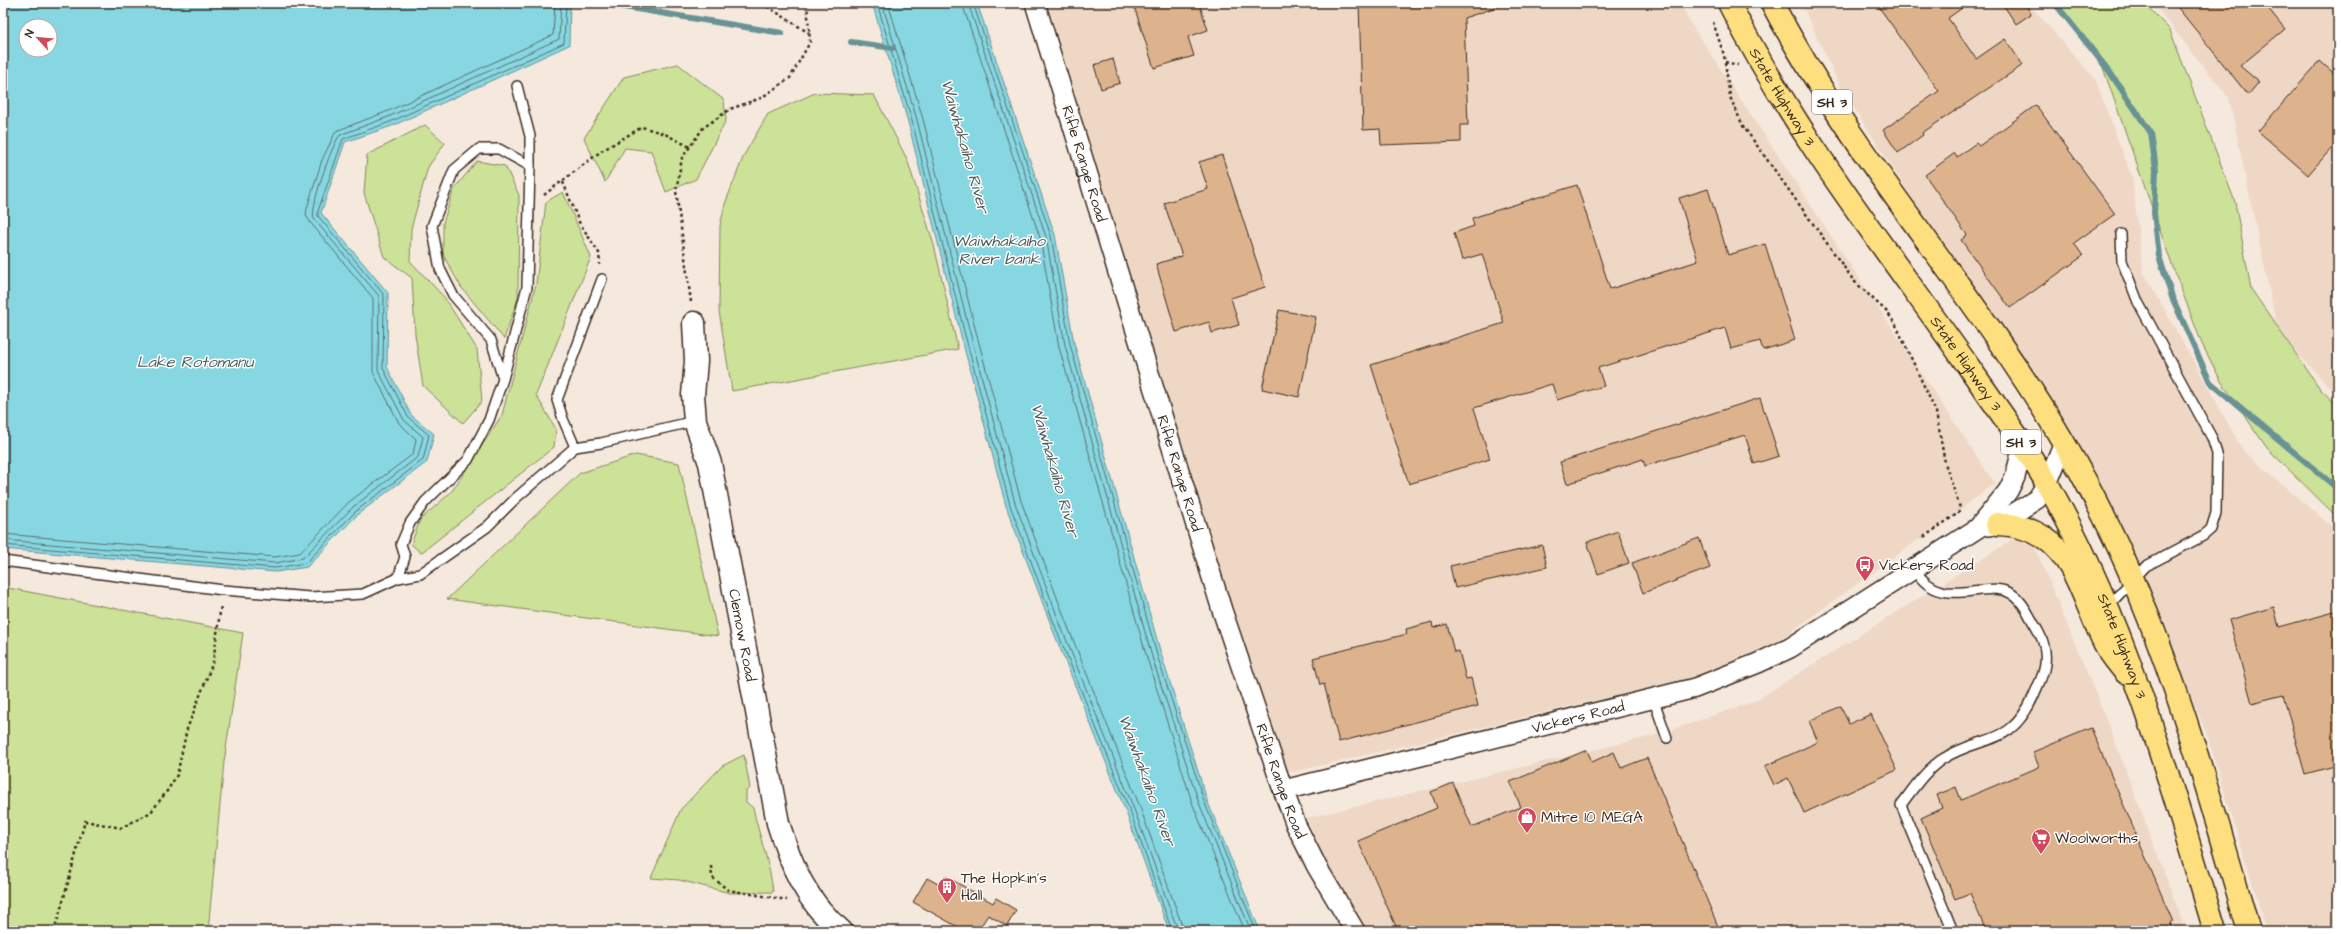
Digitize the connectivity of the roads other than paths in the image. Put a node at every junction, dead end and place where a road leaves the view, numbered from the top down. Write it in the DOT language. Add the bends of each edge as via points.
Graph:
graph roads {
  1 [pos="1035,3"];
  2 [pos="1729,3"];
  3 [pos="1772,3"];
  4 [pos="517,86"];
  5 [pos="530,166"];
  6 [pos="2121,234"];
  7 [pos="602,279"];
  8 [pos="694,323"];
  9 [pos="503,379"];
  10 [pos="695,421"];
  11 [pos="2064,442"];
  12 [pos="2023,446"];
  13 [pos="575,447"];
  14 [pos="2047,484"];
  15 [pos="1988,526"];
  16 [pos="3,561"];
  17 [pos="1915,570"];
  18 [pos="398,578"];
  19 [pos="2134,578"];
  20 [pos="2107,607"];
  21 [pos="2142,695"];
  22 [pos="1653,698"];
  23 [pos="1667,738"];
  24 [pos="1284,790"];
  25 [pos="841,931"];
  26 [pos="1355,931"];
  27 [pos="1953,931"];
  28 [pos="2215,931"];
  29 [pos="2249,931"];
  1 -- 24 [label="street, Rifle Range Road" via="1222,610"];
  2 -- 12 [label="highway, State Highway 3 / SH 3" via="1765,72 1800,128 1854,209 1923,302"];
  3 -- 11 [label="highway, SH 3" via="1792,41 1872,164 2018,370"];
  4 -- 5 [label="lane" via="530,136"];
  5 -- 9 [label="lane" via="527,287"];
  5 -- 9 [label="lane" via="499,150 479,150 454,170 432,226 440,269 453,295 491,340"];
  6 -- 19 [label="lane" via="2122,261 2138,302 2212,438 2217,454 2216,513 2211,529 2198,540 2146,566"];
  7 -- 13 [label="lane" via="557,400"];
  8 -- 10 [label="street, Clemow Road"];
  9 -- 18 [label="lane" via="489,420 468,460 424,502 410,523 401,544 406,557"];
  10 -- 13 [label="lane"];
  10 -- 25 [label="street, Clemow Road" via="710,463 778,824 787,854 800,883 815,905"];
  11 -- 14 [label="street, Vickers Road"];
  11 -- 19 [label="highway, SH 3" via="2116,538"];
  12 -- 14 [label="highway, State Highway 3 / SH 3"];
  12 -- 15 [label="street, Vickers Road" via="2015,477"];
  13 -- 18 [label="lane" via="516,498 487,528 420,574"];
  14 -- 15 [label="street, Vickers Road" via="2037,499"];
  14 -- 20 [label="highway, State Highway 3 / SH 3" via="2088,562"];
  15 -- 17 [label="street, Vickers Road"];
  15 -- 21 [label="highway" via="2017,525 2032,529 2045,536 2058,548 2068,561 2106,645"];
  16 -- 18 [label="lane" via="223,590 310,597 364,594"];
  17 -- 22 [label="street, Vickers Road" via="1790,648 1695,688"];
  17 -- 27 [label="lane" via="1931,588 1954,593 1993,589 2006,591 2015,596 2023,604 2044,641 2046,656 2045,670 2028,708 2012,729 1943,759 1931,767 1901,805"];
  19 -- 20 [label="lane"];
  19 -- 29 [label="highway, SH 3" via="2162,646 2192,735"];
  20 -- 21 [label="highway, State Highway 3 / SH 3"];
  21 -- 28 [label="highway, State Highway 3 / SH 3"];
  22 -- 23 [label="lane"];
  22 -- 24 [label="street, Vickers Road"];
  24 -- 26 [label="street, Rifle Range Road" via="1296,825 1317,867"];
}
